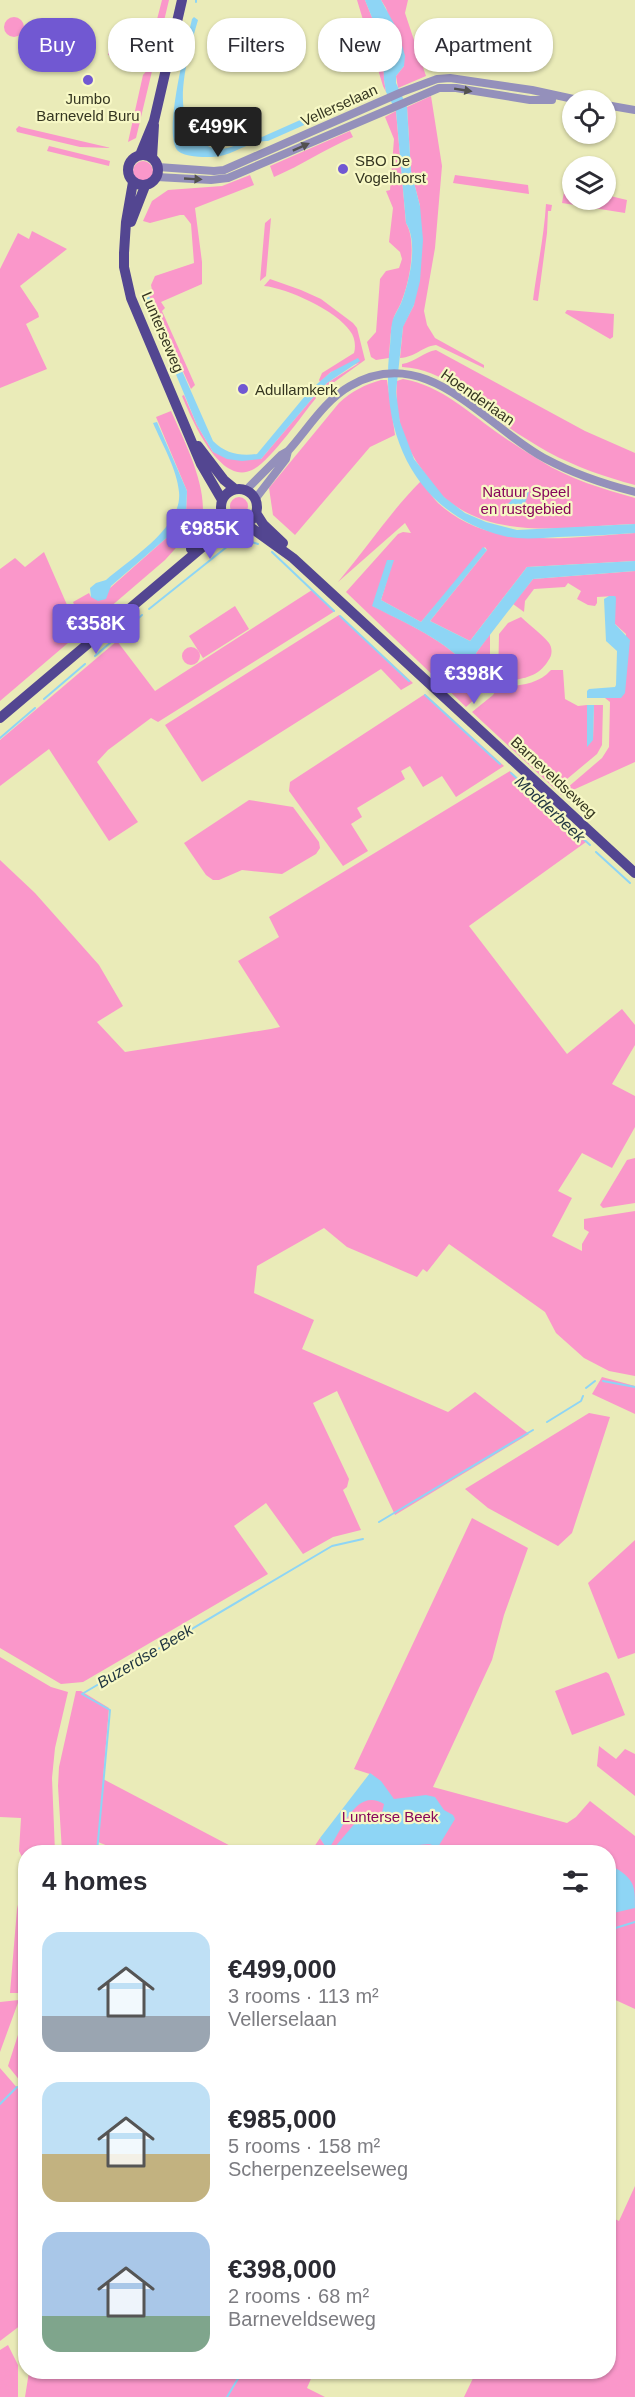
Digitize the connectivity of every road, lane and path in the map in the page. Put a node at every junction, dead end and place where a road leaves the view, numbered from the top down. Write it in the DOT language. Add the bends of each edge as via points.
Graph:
graph roads {
  1 [pos="182,0"];
  2 [pos="532,95"];
  3 [pos="562,98"];
  4 [pos="562,100"];
  5 [pos="616,107"];
  6 [pos="635,110"];
  7 [pos="154,121"];
  8 [pos="140,155"];
  9 [pos="156,167"];
  10 [pos="133,182"];
  11 [pos="145,186"];
  12 [pos="126,233"];
  13 [pos="192,439"];
  14 [pos="288,451"];
  15 [pos="240,489"];
  16 [pos="635,492"];
  17 [pos="256,498"];
  18 [pos="222,500"];
  19 [pos="256,513"];
  20 [pos="225,520"];
  21 [pos="246,524"];
  22 [pos="293,558"];
  23 [pos="0,718"];
  24 [pos="635,873"];
  1 -- 7 [label="main road"];
  2 -- 3 [label="street, Vellerselaan"];
  2 -- 4 [label="street, Vellerselaan"];
  9 -- 2 [label="street, Vellerselaan, one-way" via="211,180 228,178 431,90"];
  2 -- 9 [label="street, Vellerselaan" via="444,78 428,81 220,171"];
  5 -- 6 [label="street"];
  7 -- 8 [label="main road"];
  7 -- 9 [label="main road"];
  8 -- 9 [label="main road"];
  8 -- 10 [label="main road" via="129,165"];
  9 -- 11 [label="main road" via="154,181"];
  10 -- 11 [label="main road"];
  10 -- 12 [label="main road, Lunterseweg"];
  11 -- 12 [label="main road, Lunterseweg"];
  12 -- 13 [label="main road, Lunterseweg" via="124,267 131,298"];
  13 -- 15 [label="main road, Lunterseweg" via="224,480"];
  13 -- 18 [label="main road, Lunterseweg"];
  14 -- 15 [label="street, Hoenderlaan"];
  14 -- 16 [label="street, Hoenderlaan" via="333,399 349,387 365,378 403,373 438,383 545,458 598,482"];
  14 -- 17 [label="street, Hoenderlaan"];
  15 -- 17 [label="main road"];
  15 -- 18 [label="main road" via="227,493"];
  17 -- 19 [label="main road"];
  18 -- 20 [label="main road"];
  19 -- 21 [label="main road"];
  19 -- 22 [label="main road, Barneveldseweg"];
  20 -- 21 [label="main road"];
  20 -- 23 [label="main road" via="186,563"];
  21 -- 22 [label="main road, Barneveldseweg"];
  22 -- 24 [label="main road, Barneveldseweg"];
}
